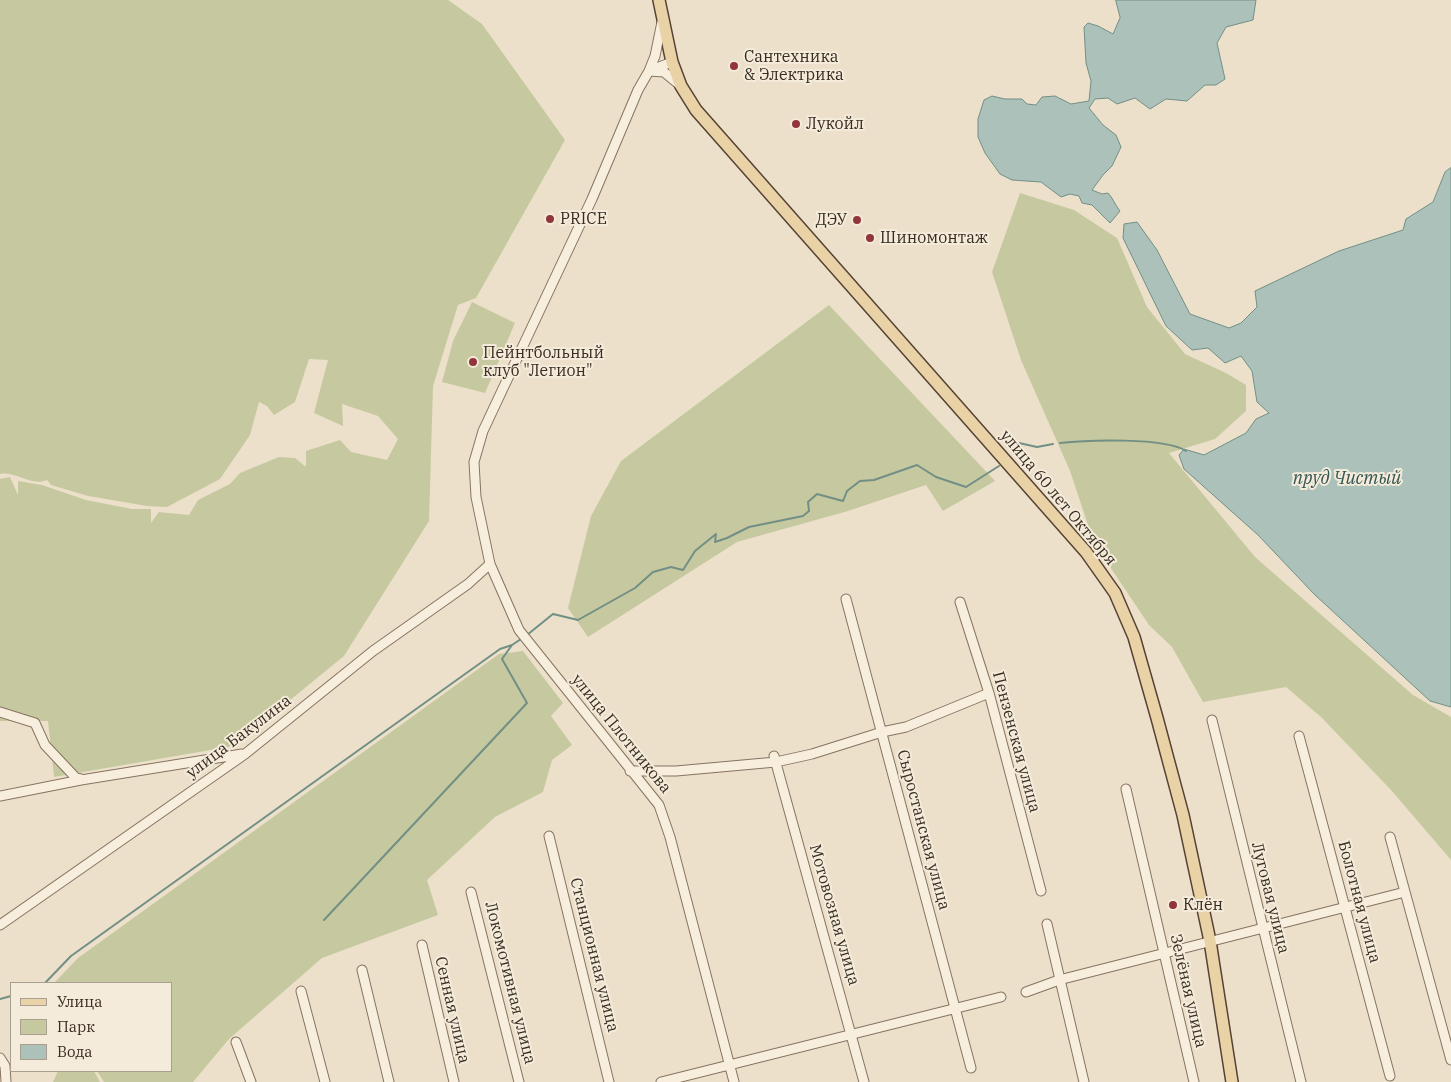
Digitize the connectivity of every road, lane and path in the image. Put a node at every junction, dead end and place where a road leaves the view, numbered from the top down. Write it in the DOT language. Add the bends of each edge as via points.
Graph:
graph roads {
  1 [pos="659,0"];
  2 [pos="662,17"];
  3 [pos="672,62"];
  4 [pos="649,71"];
  5 [pos="681,86"];
  6 [pos="490,564"];
  7 [pos="846,600"];
  8 [pos="960,602"];
  9 [pos="989,693"];
  10 [pos="0,712"];
  11 [pos="1212,720"];
  12 [pos="882,732"];
  13 [pos="1299,736"];
  14 [pos="245,754"];
  15 [pos="775,759"];
  16 [pos="630,770"];
  17 [pos="81,780"];
  18 [pos="1126,789"];
  19 [pos="0,796"];
  20 [pos="549,836"];
  21 [pos="1390,837"];
  22 [pos="1041,891"];
  23 [pos="471,892"];
  24 [pos="1405,892"];
  25 [pos="1345,908"];
  26 [pos="1047,924"];
  27 [pos="0,925"];
  28 [pos="1262,929"];
  29 [pos="1210,941"];
  30 [pos="422,945"];
  31 [pos="1163,953"];
  32 [pos="362,970"];
  33 [pos="1060,980"];
  34 [pos="301,991"];
  35 [pos="1026,992"];
  36 [pos="1001,997"];
  37 [pos="955,1009"];
  38 [pos="852,1034"];
  39 [pos="236,1042"];
  40 [pos="0,1058"];
  41 [pos="1451,1060"];
  42 [pos="729,1064"];
  43 [pos="971,1068"];
  44 [pos="1390,1076"];
  45 [pos="6,1082"];
  46 [pos="251,1082"];
  47 [pos="325,1082"];
  48 [pos="389,1082"];
  49 [pos="454,1082"];
  50 [pos="519,1082"];
  51 [pos="609,1082"];
  52 [pos="661,1082"];
  53 [pos="734,1082"];
  54 [pos="864,1082"];
  55 [pos="1084,1082"];
  56 [pos="1194,1082"];
  57 [pos="1232,1082"];
  58 [pos="1300,1082"];
  1 -- 2 [label="main road, улица 60 лет Октября"];
  2 -- 3 [label="main road, улица 60 лет Октября"];
  2 -- 4 [label="street"];
  3 -- 4 [label="street"];
  3 -- 5 [label="main road, улица 60 лет Октября"];
  4 -- 5 [label="street" via="664,72"];
  4 -- 6 [label="street" via="483,431 474,462 476,497"];
  5 -- 29 [label="main road, улица 60 лет Октября" via="696,110 771,197 1086,552 1115,593 1134,637 1178,797"];
  6 -- 14 [label="street, улица Бакулина" via="468,584 373,651"];
  6 -- 16 [label="street, улица Плотникова" via="519,630"];
  7 -- 12 [label="street, Сыростанская улица"];
  8 -- 9 [label="street, Пензенская улица"];
  9 -- 12 [label="street" via="906,727"];
  9 -- 22 [label="street, Пензенская улица"];
  10 -- 17 [label="street" via="36,723 45,745"];
  11 -- 28 [label="street, Луговая улица"];
  12 -- 15 [label="street" via="812,754"];
  12 -- 37 [label="street, Сыростанская улица"];
  13 -- 25 [label="street, Болотная улица"];
  14 -- 17 [label="street"];
  14 -- 27 [label="street, улица Бакулина"];
  15 -- 16 [label="street" via="676,771"];
  15 -- 38 [label="street, Мотовозная улица"];
  16 -- 42 [label="street, улица Плотникова" via="659,805 670,837"];
  17 -- 19 [label="street"];
  18 -- 31 [label="street, Зелёная улица"];
  20 -- 51 [label="street, Станционная улица"];
  21 -- 24 [label="street"];
  23 -- 50 [label="street, Локомотивная улица"];
  24 -- 25 [label="street"];
  24 -- 41 [label="street"];
  25 -- 28 [label="street"];
  25 -- 44 [label="street, Болотная улица"];
  26 -- 33 [label="street"];
  28 -- 29 [label="street"];
  28 -- 58 [label="street, Луговая улица"];
  29 -- 31 [label="street"];
  29 -- 57 [label="main road, улица 60 лет Октября"];
  30 -- 49 [label="street, Сенная улица"];
  31 -- 33 [label="street"];
  31 -- 56 [label="street, Зелёная улица"];
  32 -- 48 [label="street"];
  33 -- 35 [label="street"];
  33 -- 55 [label="street"];
  34 -- 47 [label="street"];
  36 -- 37 [label="street"];
  37 -- 38 [label="street"];
  37 -- 43 [label="street, Сыростанская улица"];
  38 -- 42 [label="street"];
  38 -- 54 [label="street, Мотовозная улица"];
  39 -- 46 [label="street"];
  40 -- 45 [label="street" via="5,1066"];
  42 -- 52 [label="street"];
  42 -- 53 [label="street, улица Плотникова"];
}
